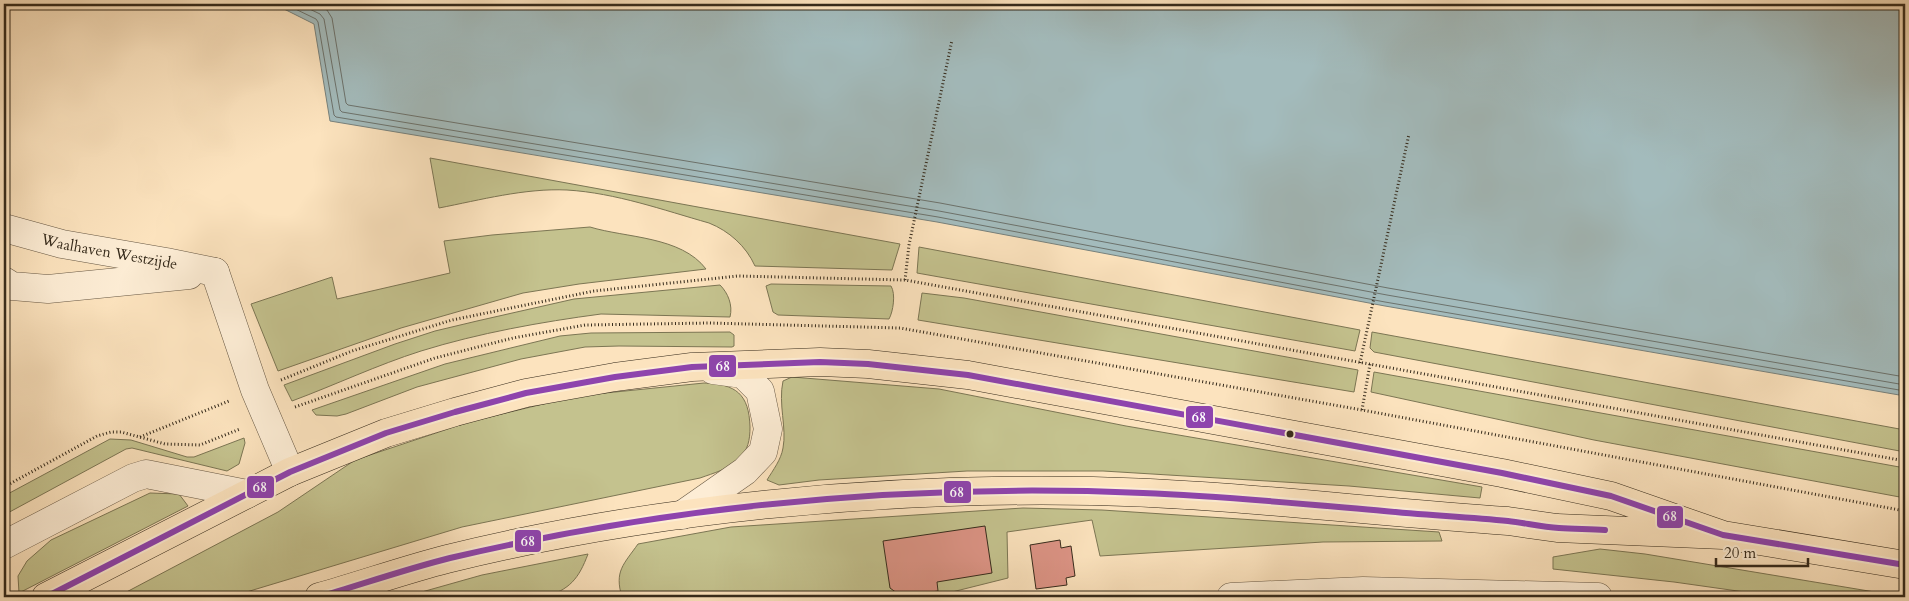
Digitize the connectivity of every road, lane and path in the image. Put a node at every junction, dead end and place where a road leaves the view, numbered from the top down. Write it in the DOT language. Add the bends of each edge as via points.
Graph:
graph roads {
  1 [pos="952,40"];
  2 [pos="1409,134"];
  3 [pos="4,228"];
  4 [pos="215,272"];
  5 [pos="906,280"];
  6 [pos="4,281"];
  7 [pos="1360,363"];
  8 [pos="1370,364"];
  9 [pos="692,367"];
  10 [pos="255,390"];
  11 [pos="1362,410"];
  12 [pos="139,437"];
  13 [pos="1905,461"];
  14 [pos="290,472"];
  15 [pos="246,494"];
  16 [pos="682,515"];
  17 [pos="1723,535"];
  18 [pos="4,545"];
  19 [pos="1905,565"];
  20 [pos="1536,596"];
  21 [pos="46,597"];
  22 [pos="320,597"];
  23 [pos="1231,597"];
  24 [pos="1598,597"];
  1 -- 5 [label="path" via="909,245"];
  2 -- 7 [label="path"];
  3 -- 4 [label="street, Waalhaven Westzijde" via="62,244"];
  4 -- 6 [label="street, Waalhaven Westzijde" via="48,289 12,286"];
  4 -- 10 [label="street"];
  5 -- 7 [label="path"];
  5 -- 10 [label="path" via="738,276 594,291 452,320 352,351"];
  7 -- 8 [label="path"];
  8 -- 11 [label="path"];
  8 -- 13 [label="path"];
  9 -- 14 [label="main road" via="526,393 386,433"];
  9 -- 16 [label="street" via="743,374 760,391 768,429 763,452 745,471"];
  9 -- 17 [label="main road" via="820,362 968,375 1611,496"];
  10 -- 12 [label="path"];
  10 -- 14 [label="street"];
  14 -- 15 [label="main road"];
  15 -- 18 [label="street" via="146,474"];
  15 -- 21 [label="main road"];
  16 -- 17 [label="main road" via="892,495 1093,491 1406,512 1557,528"];
  16 -- 22 [label="main road" via="533,540 445,560"];
  17 -- 19 [label="main road"];
  20 -- 23 [label="street" via="1363,592"];
  20 -- 24 [label="street"];
}
